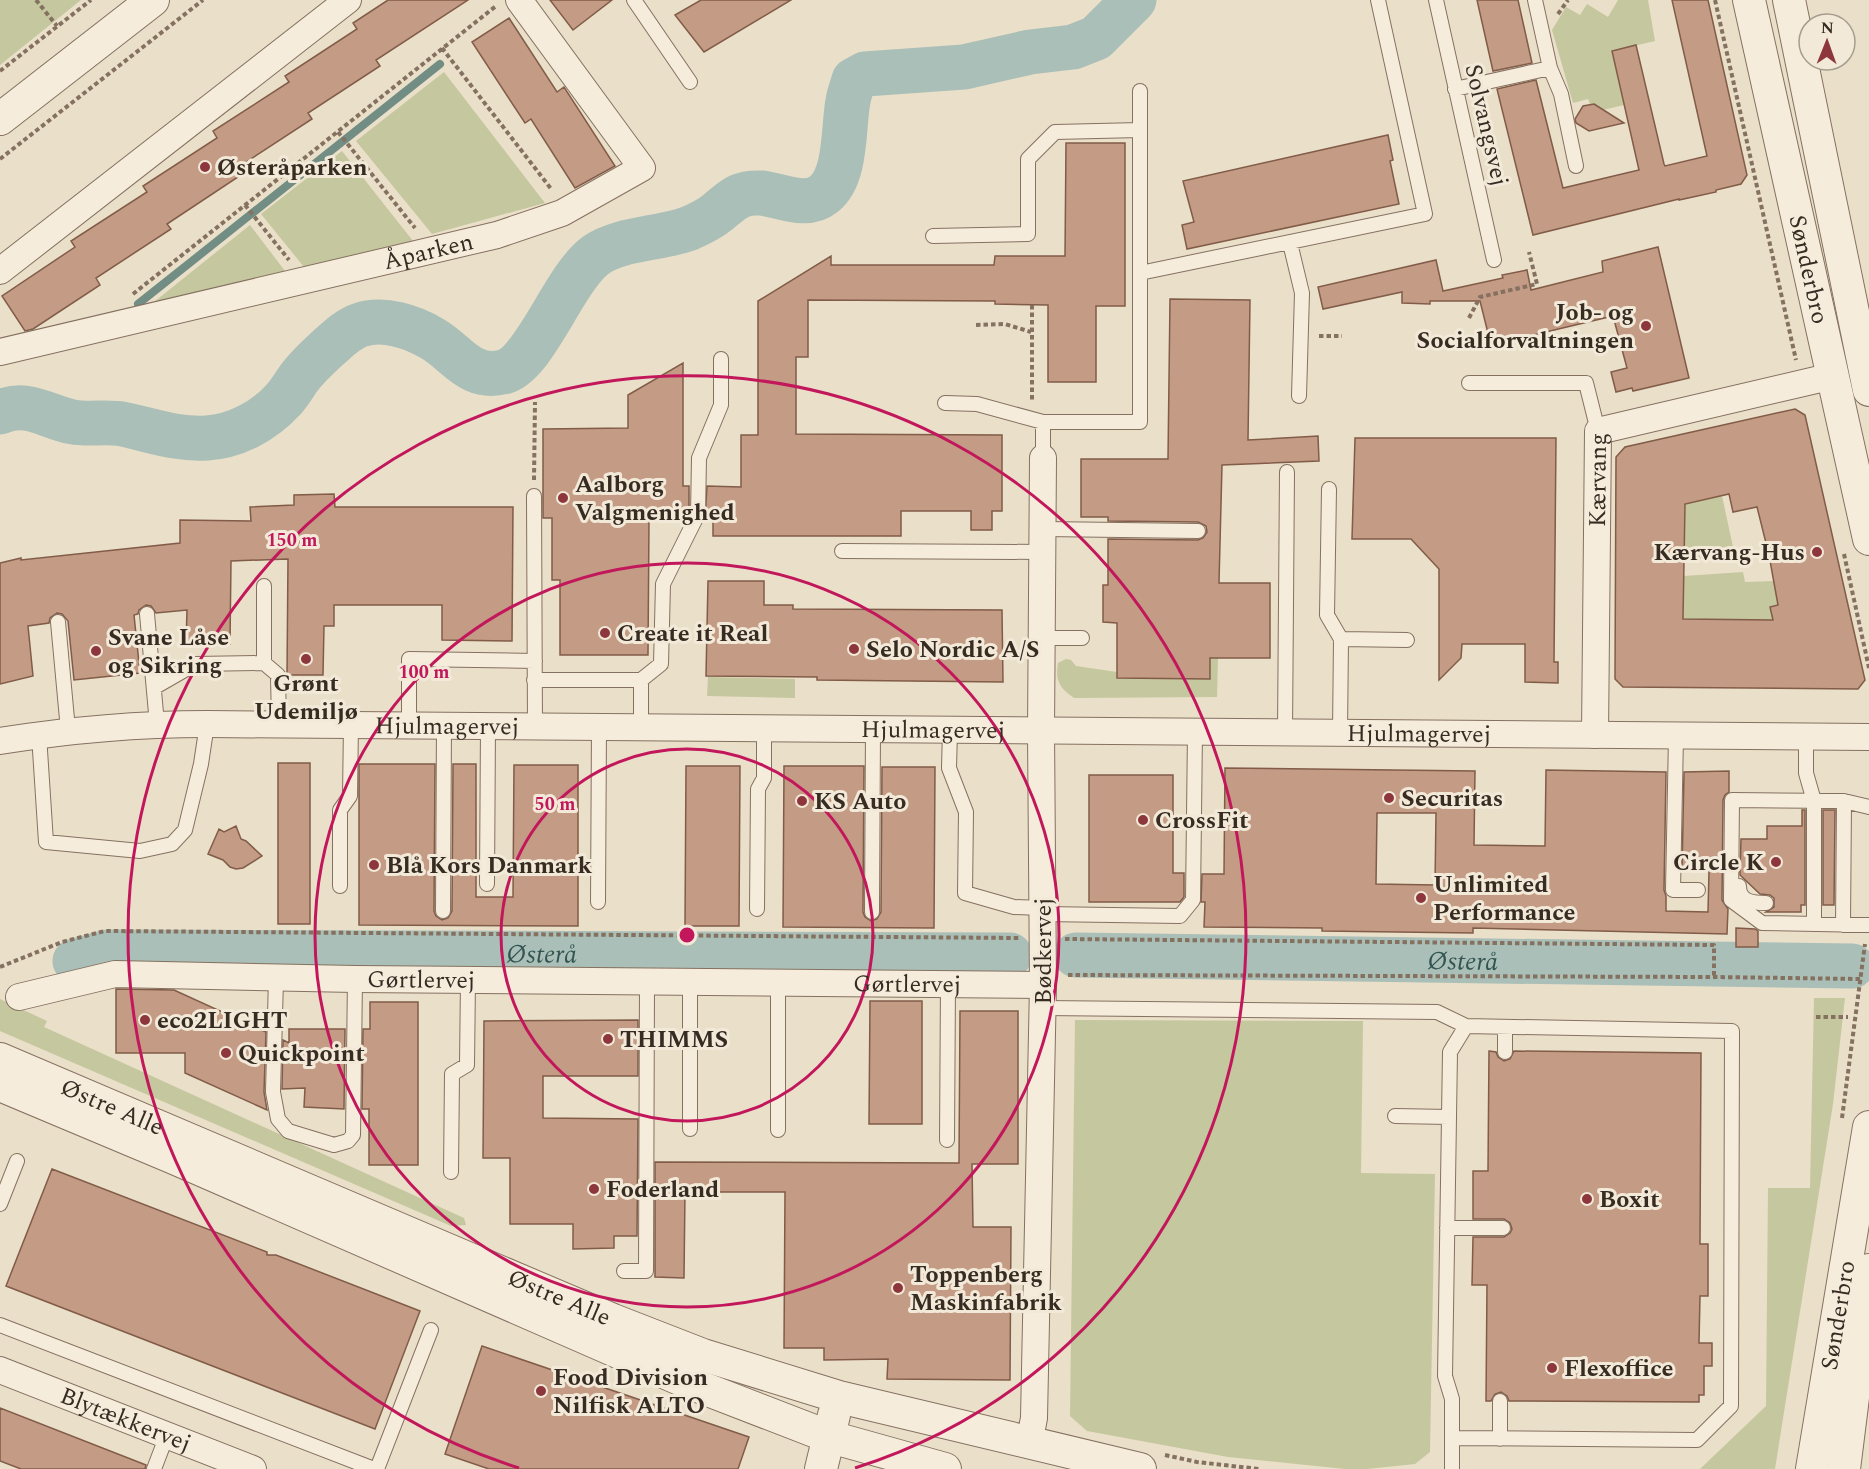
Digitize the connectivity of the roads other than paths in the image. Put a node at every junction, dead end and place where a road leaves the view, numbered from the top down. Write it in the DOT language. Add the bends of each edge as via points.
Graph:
graph roads {
  1 [pos="348,0"];
  2 [pos="519,0"];
  3 [pos="634,0"];
  4 [pos="1377,0"];
  5 [pos="1436,0"];
  6 [pos="1535,0"];
  7 [pos="1749,0"];
  8 [pos="1792,1"];
  9 [pos="145,4"];
  10 [pos="1550,68"];
  11 [pos="690,82"];
  12 [pos="1455,89"];
  13 [pos="1140,91"];
  14 [pos="0,119"];
  15 [pos="1140,130"];
  16 [pos="1576,166"];
  17 [pos="933,236"];
  18 [pos="1290,243"];
  19 [pos="1494,260"];
  20 [pos="0,271"];
  21 [pos="1140,273"];
  22 [pos="0,352"];
  23 [pos="721,359"];
  24 [pos="1833,376"];
  25 [pos="1469,383"];
  26 [pos="1869,390"];
  27 [pos="1299,396"];
  28 [pos="945,404"];
  29 [pos="1043,422"];
  30 [pos="1598,431"];
  31 [pos="1043,458"];
  32 [pos="1287,472"];
  33 [pos="1329,489"];
  34 [pos="534,496"];
  35 [pos="1198,531"];
  36 [pos="1869,539"];
  37 [pos="1043,540"];
  38 [pos="842,551"];
  39 [pos="264,586"];
  40 [pos="147,614"];
  41 [pos="58,622"];
  42 [pos="1042,638"];
  43 [pos="1082,638"];
  44 [pos="1341,639"];
  45 [pos="1407,640"];
  46 [pos="535,661"];
  47 [pos="264,663"];
  48 [pos="534,680"];
  49 [pos="641,680"];
  50 [pos="155,687"];
  51 [pos="157,724"];
  52 [pos="207,724"];
  53 [pos="279,724"];
  54 [pos="351,724"];
  55 [pos="409,725"];
  56 [pos="444,725"];
  57 [pos="488,726"];
  58 [pos="535,726"];
  59 [pos="599,727"];
  60 [pos="641,727"];
  61 [pos="764,728"];
  62 [pos="873,729"];
  63 [pos="68,730"];
  64 [pos="950,730"];
  65 [pos="1041,731"];
  66 [pos="1196,732"];
  67 [pos="1285,733"];
  68 [pos="1340,733"];
  69 [pos="39,735"];
  70 [pos="1596,735"];
  71 [pos="1676,736"];
  72 [pos="1806,737"];
  73 [pos="1869,737"];
  74 [pos="0,741"];
  75 [pos="1740,800"];
  76 [pos="1814,801"];
  77 [pos="1844,801"];
  78 [pos="1869,807"];
  79 [pos="487,884"];
  80 [pos="340,886"];
  81 [pos="1698,890"];
  82 [pos="598,902"];
  83 [pos="1766,903"];
  84 [pos="757,909"];
  85 [pos="443,911"];
  86 [pos="872,912"];
  87 [pos="1043,920"];
  88 [pos="1814,924"];
  89 [pos="1843,925"];
  90 [pos="1869,925"];
  91 [pos="276,978"];
  92 [pos="355,979"];
  93 [pos="468,980"];
  94 [pos="647,981"];
  95 [pos="690,982"];
  96 [pos="778,982"];
  97 [pos="948,984"];
  98 [pos="1043,989"];
  99 [pos="19,997"];
  100 [pos="1466,1026"];
  101 [pos="1505,1027"];
  102 [pos="1505,1052"];
  103 [pos="0,1059"];
  104 [pos="0,1084"];
  105 [pos="1395,1116"];
  106 [pos="1449,1117"];
  107 [pos="1869,1127"];
  108 [pos="690,1129"];
  109 [pos="778,1130"];
  110 [pos="947,1140"];
  111 [pos="17,1161"];
  112 [pos="451,1172"];
  113 [pos="0,1203"];
  114 [pos="1447,1228"];
  115 [pos="1503,1228"];
  116 [pos="1869,1270"];
  117 [pos="624,1271"];
  118 [pos="0,1325"];
  119 [pos="431,1329"];
  120 [pos="0,1370"];
  121 [pos="839,1397"];
  122 [pos="1500,1401"];
  123 [pos="167,1435"];
  124 [pos="827,1436"];
  125 [pos="1452,1438"];
  126 [pos="1500,1439"];
  127 [pos="1029,1444"];
  128 [pos="154,1469"];
  129 [pos="253,1469"];
  130 [pos="375,1469"];
  131 [pos="821,1469"];
  132 [pos="945,1469"];
  133 [pos="1140,1469"];
  134 [pos="1452,1469"];
  135 [pos="1812,1469"];
  136 [pos="1844,1469"];
  1 -- 20 [label="street"];
  2 -- 22 [label="street, Åparken" via="642,168 567,210 497,235"];
  3 -- 11 [label="lane"];
  4 -- 18 [label="lane" via="1425,214"];
  5 -- 12 [label="lane, Solvangsvej"];
  6 -- 10 [label="lane"];
  7 -- 24 [label="street, Sønderbro"];
  8 -- 26 [label="street, Sønderbro"];
  9 -- 14 [label="street"];
  10 -- 12 [label="lane"];
  10 -- 16 [label="lane" via="1561,94"];
  12 -- 19 [label="lane, Solvangsvej"];
  13 -- 15 [label="lane"];
  15 -- 17 [label="lane" via="1055,132 1028,159 1028,234"];
  15 -- 21 [label="lane"];
  18 -- 21 [label="lane"];
  18 -- 27 [label="lane" via="1302,293"];
  21 -- 29 [label="lane" via="1140,422"];
  23 -- 49 [label="lane" via="721,405 699,459 698,514 663,584 661,664"];
  24 -- 30 [label="street, Kærvang"];
  24 -- 36 [label="street, Sønderbro"];
  25 -- 30 [label="lane" via="1586,383"];
  28 -- 29 [label="lane" via="977,404"];
  29 -- 31 [label="lane"];
  30 -- 70 [label="street, Kærvang"];
  31 -- 37 [label="street, Bødkervej"];
  32 -- 67 [label="lane"];
  33 -- 44 [label="lane" via="1327,615"];
  34 -- 46 [label="lane"];
  35 -- 37 [label="lane"];
  37 -- 38 [label="lane"];
  37 -- 42 [label="street, Bødkervej"];
  39 -- 47 [label="lane"];
  40 -- 50 [label="lane"];
  41 -- 63 [label="lane"];
  42 -- 43 [label="lane"];
  42 -- 65 [label="street, Bødkervej"];
  44 -- 45 [label="lane"];
  44 -- 68 [label="lane"];
  46 -- 48 [label="lane"];
  46 -- 55 [label="lane" via="409,659"];
  47 -- 50 [label="lane" via="195,664"];
  47 -- 53 [label="lane" via="278,675"];
  48 -- 49 [label="lane"];
  48 -- 58 [label="lane"];
  49 -- 60 [label="lane"];
  50 -- 51 [label="lane"];
  51 -- 52 [label="street, Hjulmagervej"];
  51 -- 63 [label="street, Hjulmagervej"];
  52 -- 53 [label="street, Hjulmagervej"];
  52 -- 69 [label="lane" via="185,830 172,844 140,851 46,842"];
  53 -- 54 [label="street, Hjulmagervej"];
  54 -- 55 [label="street, Hjulmagervej"];
  54 -- 80 [label="lane" via="350,796 340,810"];
  55 -- 56 [label="street, Hjulmagervej"];
  56 -- 57 [label="street, Hjulmagervej"];
  56 -- 85 [label="lane"];
  57 -- 58 [label="street, Hjulmagervej"];
  57 -- 79 [label="lane"];
  58 -- 59 [label="street, Hjulmagervej"];
  59 -- 60 [label="street, Hjulmagervej"];
  59 -- 82 [label="lane"];
  60 -- 61 [label="street, Hjulmagervej"];
  61 -- 62 [label="street, Hjulmagervej"];
  61 -- 84 [label="lane" via="764,778 758,789"];
  62 -- 64 [label="street, Hjulmagervej"];
  62 -- 86 [label="lane"];
  63 -- 69 [label="street, Hjulmagervej"];
  64 -- 65 [label="street, Hjulmagervej"];
  64 -- 87 [label="lane" via="950,768 966,812 965,893"];
  65 -- 66 [label="street, Hjulmagervej"];
  65 -- 87 [label="street, Bødkervej"];
  66 -- 67 [label="street, Hjulmagervej"];
  66 -- 87 [label="lane" via="1193,900 1180,916"];
  67 -- 68 [label="street, Hjulmagervej"];
  68 -- 70 [label="street, Hjulmagervej"];
  69 -- 74 [label="street, Hjulmagervej"];
  70 -- 71 [label="street, Hjulmagervej"];
  71 -- 72 [label="street, Hjulmagervej"];
  71 -- 81 [label="lane" via="1673,890"];
  72 -- 73 [label="street, Hjulmagervej"];
  72 -- 76 [label="lane" via="1806,773"];
  75 -- 76 [label="lane"];
  75 -- 83 [label="lane" via="1739,893 1749,901"];
  75 -- 88 [label="lane" via="1732,800 1731,900 1762,923"];
  76 -- 77 [label="lane"];
  76 -- 88 [label="lane" via="1808,903"];
  77 -- 78 [label="lane"];
  77 -- 89 [label="lane"];
  87 -- 98 [label="street, Bødkervej"];
  88 -- 89 [label="lane"];
  89 -- 90 [label="lane"];
  91 -- 92 [label="street, Gørtlervej"];
  91 -- 92 [label="lane" via="273,1092 278,1119 288,1131 334,1145 353,1135"];
  91 -- 99 [label="street, Gørtlervej" via="115,974"];
  92 -- 93 [label="street, Gørtlervej"];
  93 -- 94 [label="street, Gørtlervej"];
  93 -- 112 [label="lane" via="467,1065 452,1074"];
  94 -- 95 [label="street, Gørtlervej"];
  94 -- 117 [label="lane" via="646,1271"];
  95 -- 96 [label="street, Gørtlervej"];
  95 -- 108 [label="lane"];
  96 -- 97 [label="street, Gørtlervej"];
  96 -- 109 [label="lane"];
  97 -- 98 [label="street, Gørtlervej"];
  97 -- 110 [label="lane"];
  98 -- 100 [label="lane" via="1437,1012"];
  98 -- 127 [label="street, Bødkervej" via="1035,1418"];
  100 -- 101 [label="lane"];
  100 -- 106 [label="lane" via="1450,1052"];
  101 -- 102 [label="lane"];
  101 -- 126 [label="lane" via="1732,1031 1731,1406 1697,1440"];
  103 -- 121 [label="street, Østre Alle" via="613,1320 703,1355"];
  104 -- 124 [label="street, Østre Alle" via="682,1380"];
  105 -- 106 [label="lane"];
  106 -- 114 [label="lane"];
  107 -- 135 [label="street, Sønderbro"];
  111 -- 113 [label="lane"];
  114 -- 115 [label="lane"];
  114 -- 125 [label="lane" via="1444,1376 1452,1399"];
  116 -- 136 [label="street"];
  118 -- 130 [label="lane"];
  119 -- 130 [label="lane"];
  120 -- 123 [label="street, Blytækkervej"];
  121 -- 124 [label="street"];
  121 -- 127 [label="street, Østre Alle"];
  122 -- 126 [label="lane"];
  123 -- 128 [label="lane"];
  123 -- 129 [label="street, Blytækkervej"];
  124 -- 131 [label="street"];
  124 -- 132 [label="street, Østre Alle"];
  125 -- 126 [label="lane"];
  125 -- 134 [label="lane"];
  127 -- 133 [label="street, Østre Alle"];
}
